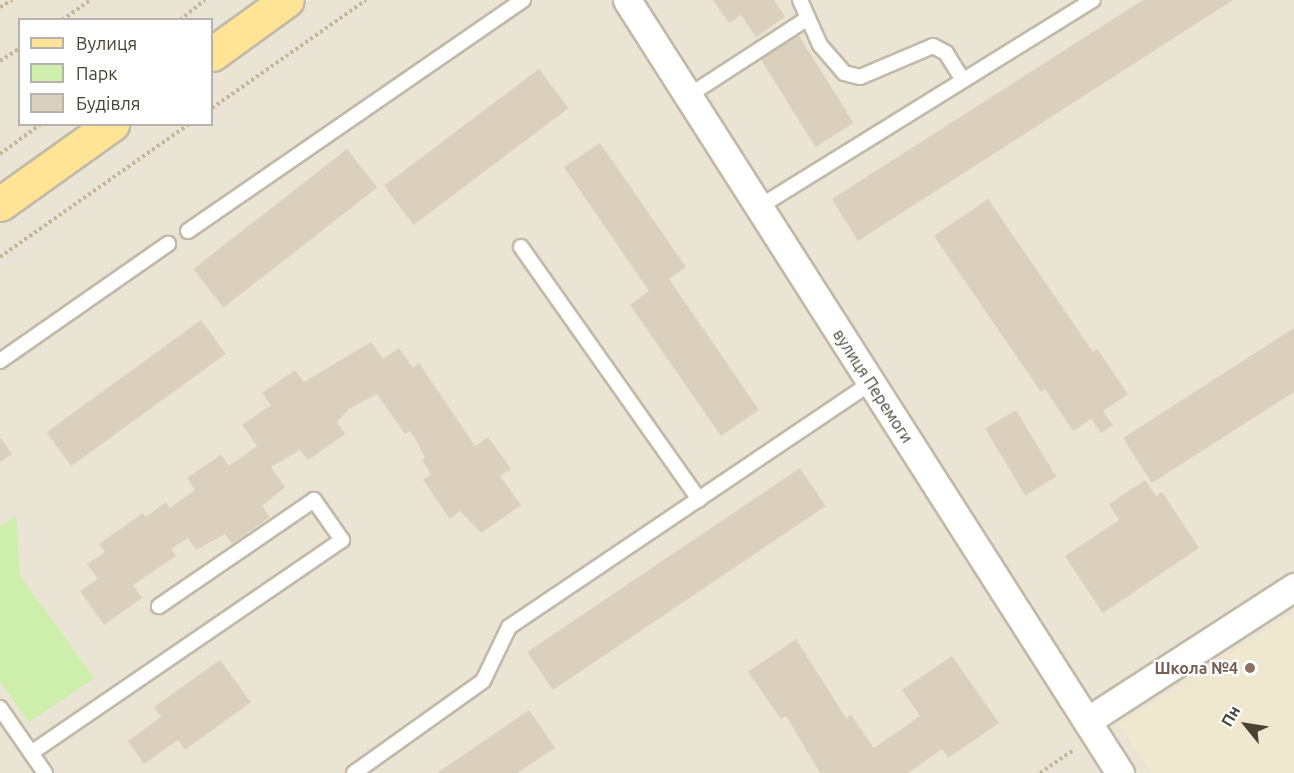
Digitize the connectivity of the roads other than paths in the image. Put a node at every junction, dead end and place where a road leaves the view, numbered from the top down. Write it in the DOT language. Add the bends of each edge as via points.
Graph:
graph roads {
  1 [pos="287,0"];
  2 [pos="523,0"];
  3 [pos="627,0"];
  4 [pos="800,0"];
  5 [pos="1093,0"];
  6 [pos="806,20"];
  7 [pos="213,53"];
  8 [pos="963,80"];
  9 [pos="688,96"];
  10 [pos="109,126"];
  11 [pos="0,204"];
  12 [pos="759,207"];
  13 [pos="189,231"];
  14 [pos="168,244"];
  15 [pos="521,247"];
  16 [pos="0,361"];
  17 [pos="871,383"];
  18 [pos="699,499"];
  19 [pos="1294,587"];
  20 [pos="159,606"];
  21 [pos="0,708"];
  22 [pos="1091,728"];
  23 [pos="31,753"];
  24 [pos="45,773"];
  25 [pos="354,773"];
  26 [pos="1120,773"];
  1 -- 7 [label="main road"];
  2 -- 13 [label="lane"];
  3 -- 9 [label="street, вулиця Перемоги"];
  4 -- 6 [label="lane"];
  5 -- 8 [label="lane"];
  6 -- 8 [label="lane" via="844,73 860,77 933,46 946,53"];
  6 -- 9 [label="lane"];
  8 -- 12 [label="lane"];
  9 -- 12 [label="street, вулиця Перемоги"];
  10 -- 11 [label="main road"];
  12 -- 17 [label="street, вулиця Перемоги"];
  14 -- 16 [label="lane"];
  15 -- 18 [label="lane"];
  17 -- 18 [label="lane"];
  17 -- 22 [label="street, вулиця Перемоги"];
  18 -- 25 [label="lane" via="509,627 483,681"];
  19 -- 22 [label="street"];
  20 -- 23 [label="lane" via="314,500 342,540"];
  21 -- 23 [label="lane"];
  22 -- 26 [label="street, вулиця Перемоги"];
  23 -- 24 [label="lane"];
}
